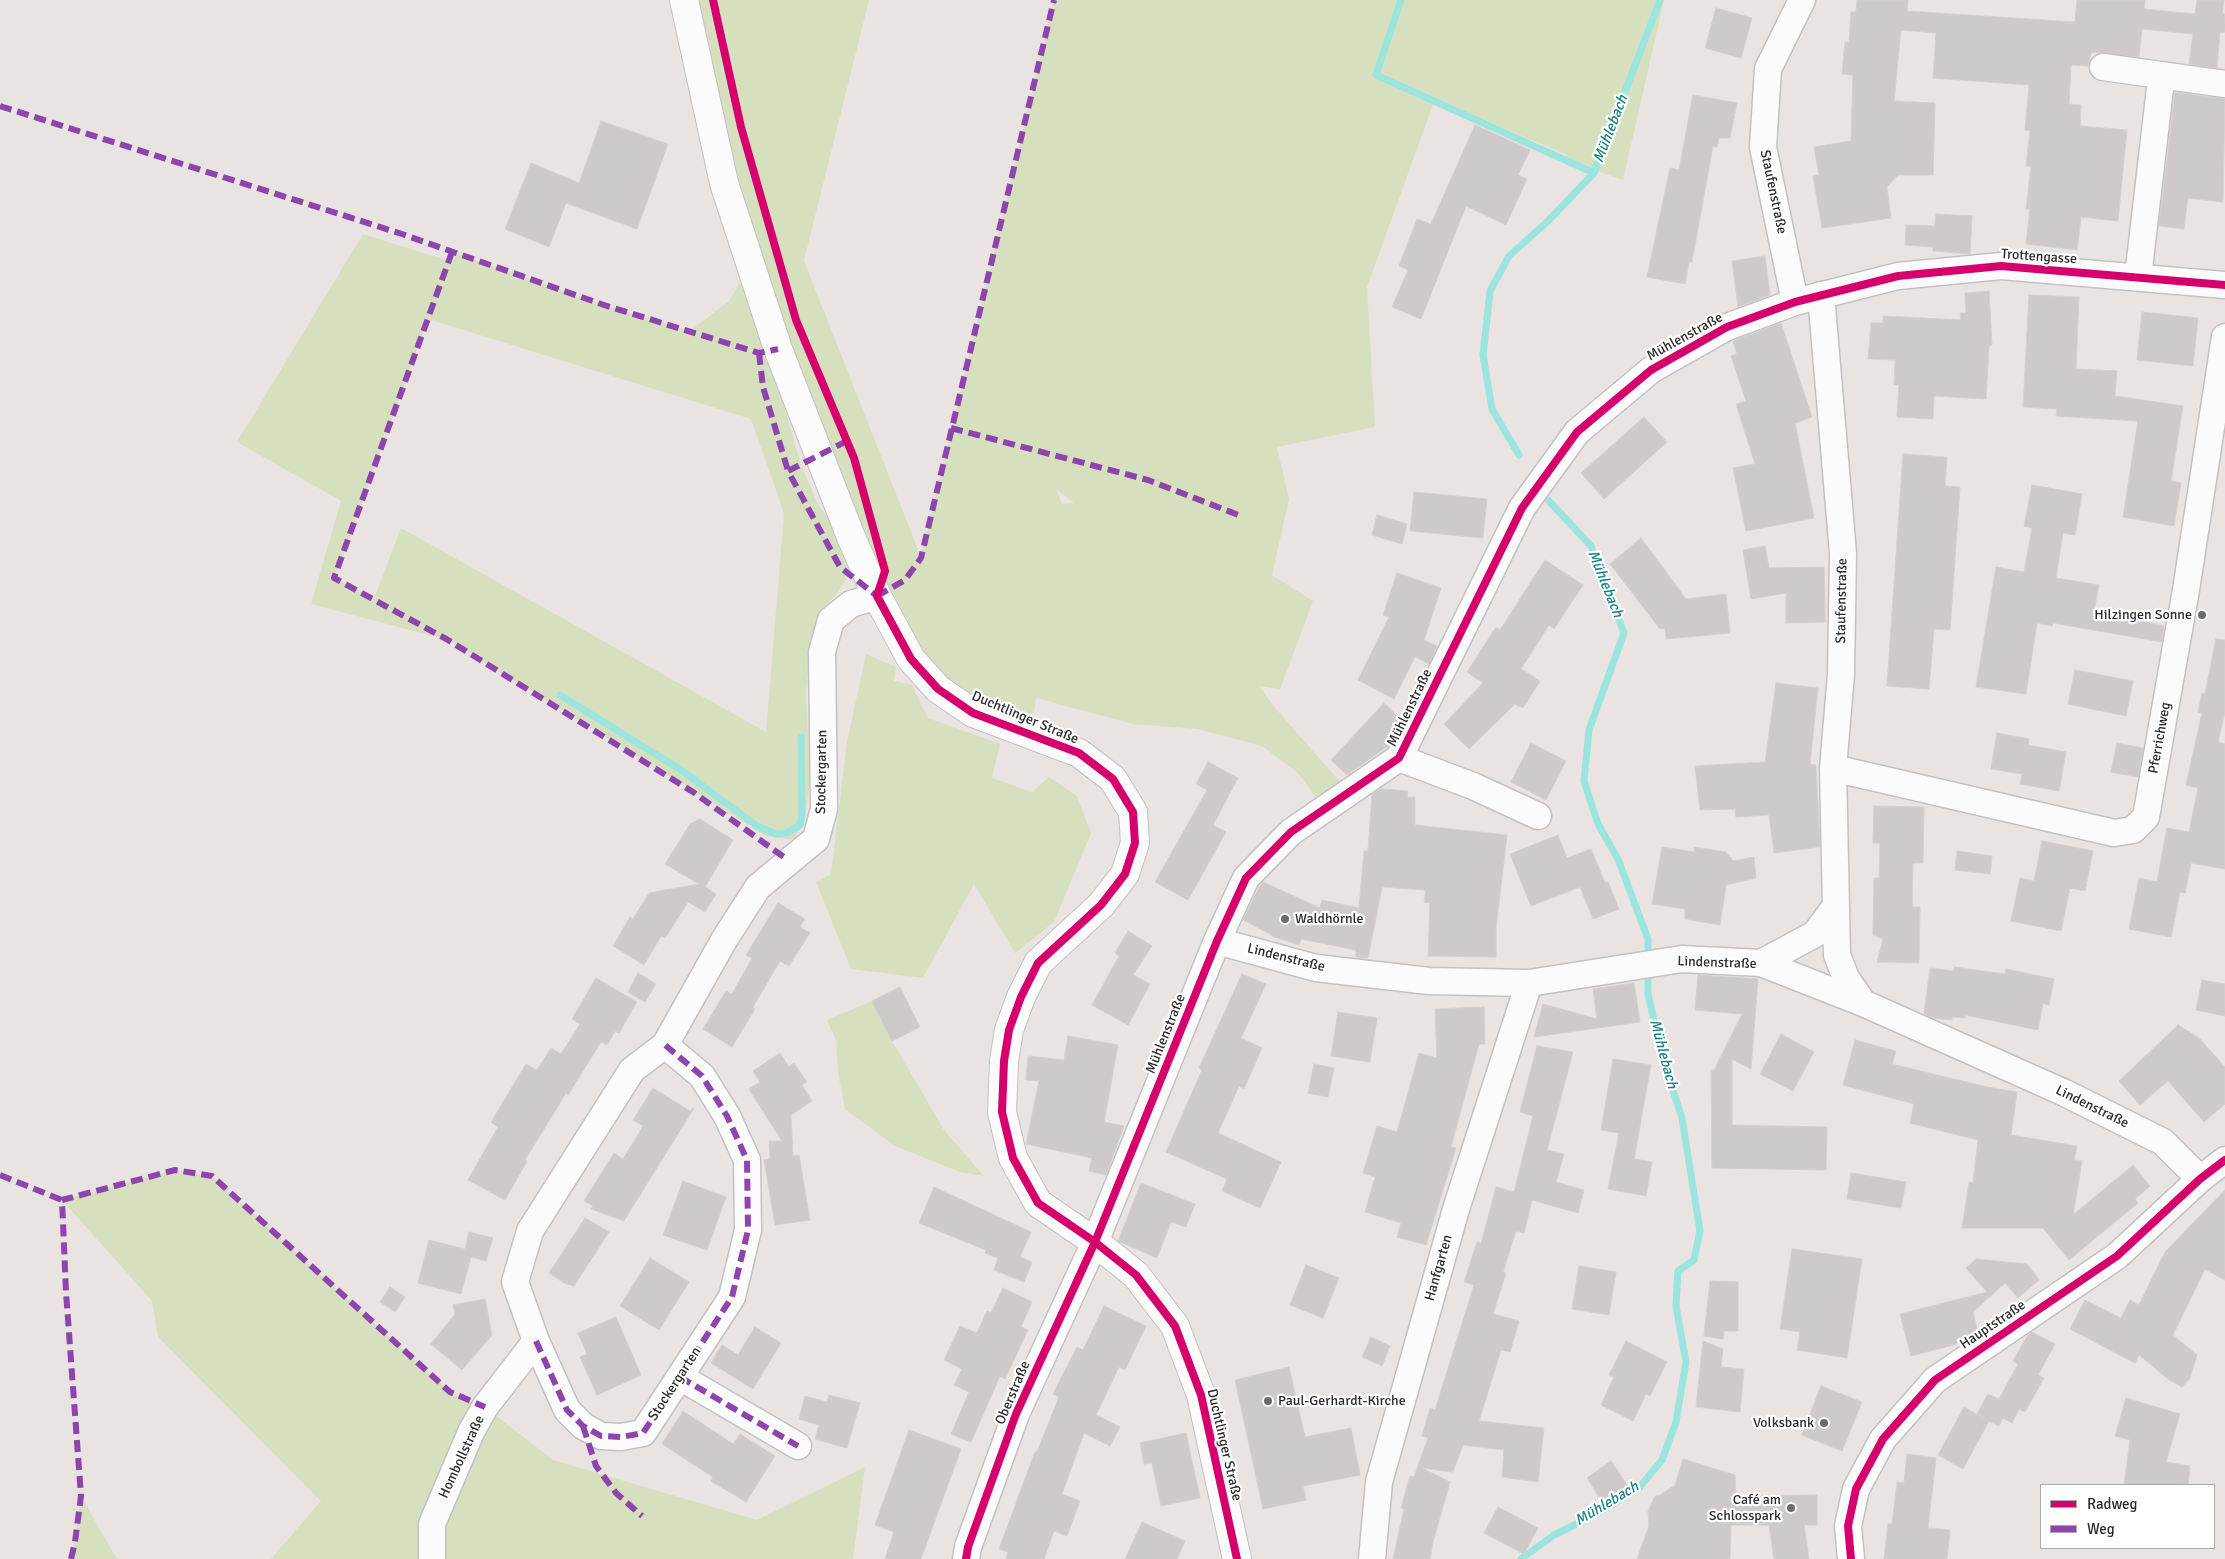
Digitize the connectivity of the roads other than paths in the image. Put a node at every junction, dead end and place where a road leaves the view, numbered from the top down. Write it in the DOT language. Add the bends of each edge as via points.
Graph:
graph roads {
  1 [pos="684,0"];
  2 [pos="1802,0"];
  3 [pos="2103,67"];
  4 [pos="2161,80"];
  5 [pos="2225,84"];
  6 [pos="2138,277"];
  7 [pos="2225,285"];
  8 [pos="1821,295"];
  9 [pos="1795,302"];
  10 [pos="2225,337"];
  11 [pos="877,596"];
  12 [pos="1399,758"];
  13 [pos="1833,768"];
  14 [pos="1538,816"];
  15 [pos="1835,907"];
  16 [pos="1218,940"];
  17 [pos="1761,963"];
  18 [pos="1529,983"];
  19 [pos="1863,1003"];
  20 [pos="665,1045"];
  21 [pos="2225,1160"];
  22 [pos="2200,1179"];
  23 [pos="1094,1242"];
  24 [pos="536,1341"];
  25 [pos="680,1377"];
  26 [pos="798,1446"];
  27 [pos="432,1559"];
  28 [pos="966,1559"];
  29 [pos="1237,1559"];
  30 [pos="1372,1559"];
  31 [pos="1851,1559"];
  1 -- 11 [label="main road, Duchtlinger Straße" via="724,183 795,398"];
  2 -- 9 [label="street, Staufenstraße" via="1768,69 1763,147"];
  3 -- 5 [label="street"];
  4 -- 6 [label="street"];
  6 -- 7 [label="street, Trottengasse"];
  6 -- 8 [label="street, Trottengasse" via="2001,266 1898,276"];
  8 -- 9 [label="street, Trottengasse"];
  8 -- 13 [label="street, Staufenstraße" via="1843,553 1841,674"];
  9 -- 12 [label="street, Mühlenstraße" via="1727,327 1651,370 1577,432 1522,508"];
  10 -- 13 [label="street, Pferrichweg" via="2186,590 2146,817 2133,830 2114,833"];
  11 -- 20 [label="street, Stockergarten" via="851,604 831,620 822,652 824,809 816,839 758,887"];
  11 -- 23 [label="main road, Duchtlinger Straße" via="911,659 938,689 973,713 1079,753 1112,779 1133,812 1135,842 1125,874 1101,905 1038,963 1009,1030 1004,1061 1002,1112 1013,1158 1038,1203"];
  12 -- 14 [label="street, Mühlenstraße" via="1473,786"];
  12 -- 16 [label="street, Mühlenstraße" via="1290,832 1246,878"];
  13 -- 15 [label="street, Staufenstraße"];
  15 -- 17 [label="street" via="1815,934"];
  15 -- 19 [label="street, Staufenstraße" via="1837,955 1846,978"];
  16 -- 18 [label="street, Lindenstraße" via="1316,968 1429,981"];
  16 -- 23 [label="street, Mühlenstraße"];
  17 -- 18 [label="street, Lindenstraße" via="1682,959"];
  17 -- 19 [label="street, Lindenstraße"];
  18 -- 30 [label="street, Hanfgarten" via="1456,1209 1379,1482"];
  19 -- 22 [label="street, Lindenstraße" via="2065,1093 2163,1142"];
  20 -- 24 [label="street, Stockergarten" via="632,1070 530,1231 515,1282"];
  20 -- 25 [label="street, Stockergarten" via="702,1076 727,1116 747,1160 748,1230 732,1297"];
  21 -- 22 [label="street, Hauptstraße"];
  22 -- 31 [label="street, Hauptstraße" via="2117,1256 1934,1380 1883,1439 1856,1489 1848,1526"];
  23 -- 28 [label="street, Oberstraße" via="1016,1414"];
  23 -- 29 [label="main road, Duchtlinger Straße" via="1136,1275 1175,1326 1201,1395"];
  24 -- 25 [label="street, Stockergarten" via="567,1410 582,1426 602,1436 643,1433"];
  24 -- 27 [label="street, Hombollstraße" via="485,1407 472,1432 432,1524"];
  25 -- 26 [label="street"];
}
